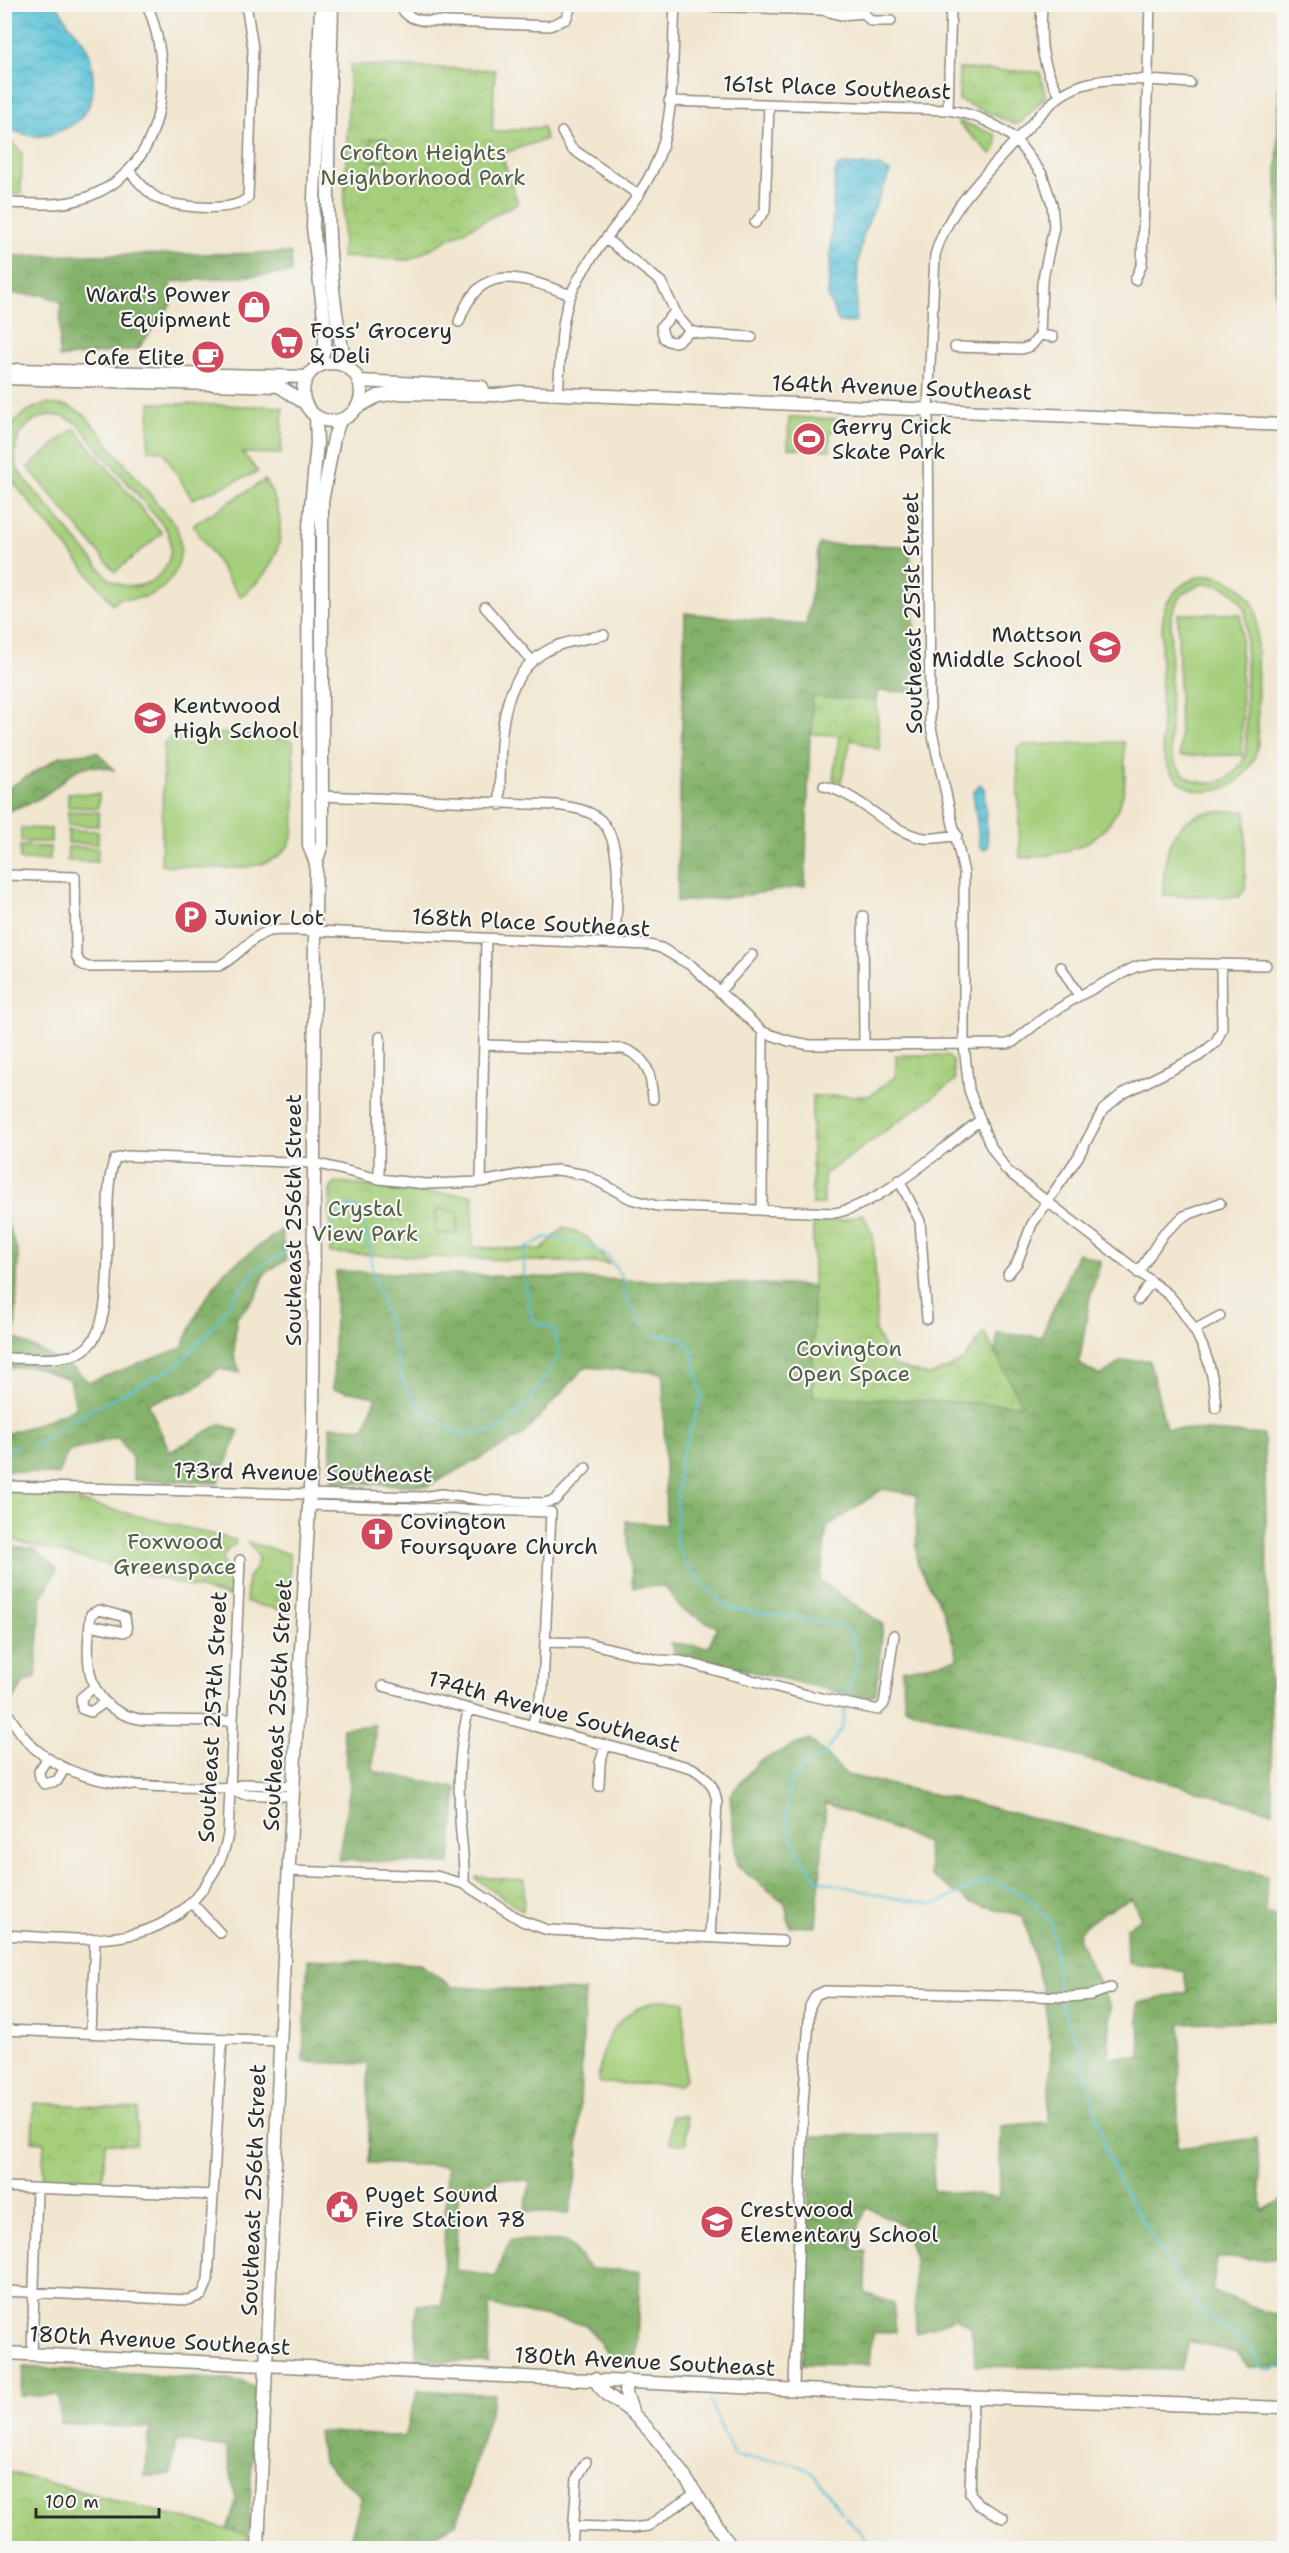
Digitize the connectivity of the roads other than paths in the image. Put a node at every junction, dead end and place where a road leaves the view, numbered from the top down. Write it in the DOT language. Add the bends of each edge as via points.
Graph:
graph roads {
  1 [pos="147,4"];
  2 [pos="246,4"];
  3 [pos="321,4"];
  4 [pos="332,4"];
  5 [pos="400,4"];
  6 [pos="572,4"];
  7 [pos="951,4"];
  8 [pos="1042,4"];
  9 [pos="1150,4"];
  10 [pos="675,5"];
  11 [pos="781,7"];
  12 [pos="864,9"];
  13 [pos="891,21"];
  14 [pos="1149,81"];
  15 [pos="1190,83"];
  16 [pos="1059,96"];
  17 [pos="669,101"];
  18 [pos="769,104"];
  19 [pos="948,110"];
  20 [pos="562,132"];
  21 [pos="1017,140"];
  22 [pos="129,171"];
  23 [pos="639,195"];
  24 [pos="4,202"];
  25 [pos="755,223"];
  26 [pos="606,239"];
  27 [pos="1135,280"];
  28 [pos="571,295"];
  29 [pos="675,312"];
  30 [pos="459,322"];
  31 [pos="690,331"];
  32 [pos="1040,334"];
  33 [pos="752,337"];
  34 [pos="1053,337"];
  35 [pos="955,347"];
  36 [pos="319,366"];
  37 [pos="346,366"];
  38 [pos="4,372"];
  39 [pos="307,377"];
  40 [pos="4,378"];
  41 [pos="359,381"];
  42 [pos="518,392"];
  43 [pos="558,394"];
  44 [pos="306,404"];
  45 [pos="356,408"];
  46 [pos="928,409"];
  47 [pos="316,416"];
  48 [pos="340,420"];
  49 [pos="1284,425"];
  50 [pos="308,580"];
  51 [pos="320,594"];
  52 [pos="486,607"];
  53 [pos="604,635"];
  54 [pos="532,661"];
  55 [pos="824,786"];
  56 [pos="320,796"];
  57 [pos="500,805"];
  58 [pos="957,835"];
  59 [pos="316,863"];
  60 [pos="4,875"];
  61 [pos="863,916"];
  62 [pos="315,931"];
  63 [pos="486,939"];
  64 [pos="615,943"];
  65 [pos="752,955"];
  66 [pos="1221,964"];
  67 [pos="1266,965"];
  68 [pos="1061,967"];
  69 [pos="719,992"];
  70 [pos="1079,996"];
  71 [pos="763,1032"];
  72 [pos="380,1037"];
  73 [pos="864,1044"];
  74 [pos="483,1045"];
  75 [pos="964,1046"];
  76 [pos="653,1100"];
  77 [pos="979,1121"];
  78 [pos="315,1164"];
  79 [pos="379,1179"];
  80 [pos="899,1180"];
  81 [pos="481,1182"];
  82 [pos="1047,1203"];
  83 [pos="1220,1203"];
  84 [pos="762,1210"];
  85 [pos="1138,1273"];
  86 [pos="1008,1274"];
  87 [pos="1151,1282"];
  88 [pos="1138,1300"];
  89 [pos="1220,1316"];
  90 [pos="927,1319"];
  91 [pos="1196,1329"];
  92 [pos="4,1358"];
  93 [pos="1216,1408"];
  94 [pos="586,1468"];
  95 [pos="4,1486"];
  96 [pos="310,1499"];
  97 [pos="240,1560"];
  98 [pos="90,1624"];
  99 [pos="894,1635"];
  100 [pos="545,1642"];
  101 [pos="383,1686"];
  102 [pos="94,1688"];
  103 [pos="105,1702"];
  104 [pos="4,1708"];
  105 [pos="469,1709"];
  106 [pos="232,1721"];
  107 [pos="532,1726"];
  108 [pos="606,1745"];
  109 [pos="48,1758"];
  110 [pos="65,1768"];
  111 [pos="599,1786"];
  112 [pos="229,1788"];
  113 [pos="293,1791"];
  114 [pos="289,1870"];
  115 [pos="464,1884"];
  116 [pos="192,1903"];
  117 [pos="220,1933"];
  118 [pos="4,1935"];
  119 [pos="710,1938"];
  120 [pos="95,1939"];
  121 [pos="782,1941"];
  122 [pos="1111,1988"];
  123 [pos="4,2030"];
  124 [pos="92,2031"];
  125 [pos="222,2040"];
  126 [pos="280,2041"];
  127 [pos="4,2187"];
  128 [pos="37,2189"];
  129 [pos="213,2195"];
  130 [pos="4,2290"];
  131 [pos="34,2292"];
  132 [pos="4,2354"];
  133 [pos="32,2355"];
  134 [pos="267,2367"];
  135 [pos="595,2379"];
  136 [pos="626,2380"];
  137 [pos="794,2388"];
  138 [pos="973,2397"];
  139 [pos="1284,2408"];
  140 [pos="634,2415"];
  141 [pos="586,2462"];
  142 [pos="694,2494"];
  143 [pos="1003,2518"];
  144 [pos="574,2526"];
  145 [pos="258,2548"];
  146 [pos="573,2548"];
  147 [pos="732,2548"];
  1 -- 22 [label="street" via="160,53 161,98 152,136"];
  2 -- 22 [label="street" via="254,48 249,191 244,202 229,208 174,204 147,191"];
  3 -- 36 [label="main road" via="313,227 325,325 325,346"];
  4 -- 37 [label="main road" via="327,240"];
  5 -- 6 [label="street" via="409,17 426,21 549,26 566,19"];
  7 -- 19 [label="street"];
  8 -- 16 [label="street" via="1042,59"];
  9 -- 14 [label="street"];
  10 -- 11 [label="street"];
  10 -- 17 [label="street"];
  11 -- 12 [label="street" via="841,15"];
  12 -- 13 [label="street" via="871,21"];
  14 -- 15 [label="street"];
  14 -- 16 [label="street" via="1101,81"];
  14 -- 27 [label="street" via="1142,264"];
  16 -- 21 [label="street"];
  17 -- 18 [label="street, 161st Place Southeast"];
  17 -- 23 [label="street" via="662,147"];
  18 -- 19 [label="street, 161st Place Southeast"];
  18 -- 25 [label="street" via="765,211"];
  19 -- 21 [label="street, 161st Place Southeast" via="979,117"];
  20 -- 23 [label="street" via="572,148"];
  21 -- 32 [label="street, 161st Place Southeast" via="1035,162 1050,194 1054,227 1042,283"];
  21 -- 46 [label="street, Southeast 251st Street" via="964,198 939,240 935,255"];
  22 -- 24 [label="street" via="80,200 59,204"];
  23 -- 26 [label="street"];
  26 -- 28 [label="street"];
  26 -- 29 [label="street" via="661,282"];
  28 -- 30 [label="street" via="528,279 502,279 474,290"];
  28 -- 43 [label="street" via="563,332"];
  29 -- 31 [label="street"];
  29 -- 31 [label="street" via="663,323 664,338 678,342"];
  31 -- 33 [label="street"];
  32 -- 34 [label="street"];
  32 -- 35 [label="street" via="1022,350"];
  36 -- 37 [label="main road"];
  36 -- 39 [label="main road"];
  37 -- 41 [label="main road"];
  38 -- 39 [label="main road"];
  39 -- 44 [label="main road" via="303,395"];
  40 -- 44 [label="main road" via="279,386"];
  41 -- 42 [label="main road, 164th Avenue Southeast" via="495,387"];
  41 -- 45 [label="main road"];
  42 -- 43 [label="main road, 164th Avenue Southeast"];
  42 -- 45 [label="main road, 164th Avenue Southeast" via="397,393 378,396"];
  43 -- 46 [label="main road, 164th Avenue Southeast"];
  44 -- 47 [label="main road"];
  45 -- 48 [label="main road"];
  46 -- 49 [label="main road, 164th Avenue Southeast"];
  46 -- 58 [label="street, Southeast 251st Street" via="930,723"];
  47 -- 48 [label="main road"];
  47 -- 50 [label="main road, Southeast 256th Street"];
  48 -- 51 [label="main road, Southeast 256th Street" via="322,502"];
  50 -- 51 [label="main road"];
  50 -- 59 [label="main road, Southeast 256th Street" via="309,846"];
  51 -- 56 [label="main road, Southeast 256th Street"];
  52 -- 54 [label="street"];
  53 -- 54 [label="street" via="558,645"];
  54 -- 57 [label="street" via="516,680 507,701 501,733"];
  55 -- 58 [label="street" via="849,793 900,830 924,838"];
  56 -- 57 [label="street"];
  56 -- 59 [label="main road, Southeast 256th Street" via="322,844"];
  57 -- 64 [label="street" via="577,808 602,822 612,835 616,851"];
  58 -- 75 [label="street, Southeast 251st Street" via="964,873"];
  59 -- 62 [label="main road, Southeast 256th Street"];
  60 -- 62 [label="street, 168th Place Southeast" via="75,877 76,955 87,967 219,966 270,931"];
  61 -- 73 [label="street"];
  62 -- 63 [label="street, 168th Place Southeast"];
  62 -- 78 [label="main road, Southeast 256th Street"];
  63 -- 64 [label="street, 168th Place Southeast"];
  63 -- 74 [label="street"];
  64 -- 69 [label="street, 168th Place Southeast" via="662,948 692,966"];
  65 -- 69 [label="street"];
  66 -- 67 [label="street, 168th Place Southeast"];
  66 -- 70 [label="street, 168th Place Southeast" via="1143,965"];
  66 -- 82 [label="street" via="1222,1029 1216,1042 1199,1056 1122,1094 1103,1110"];
  68 -- 70 [label="street"];
  69 -- 71 [label="street, 168th Place Southeast"];
  70 -- 75 [label="street, 168th Place Southeast" via="1013,1042"];
  71 -- 73 [label="street, 168th Place Southeast" via="810,1045"];
  71 -- 84 [label="street"];
  72 -- 79 [label="street"];
  73 -- 75 [label="street, 168th Place Southeast"];
  74 -- 76 [label="street" via="624,1049 639,1057 651,1073"];
  74 -- 81 [label="street"];
  75 -- 77 [label="street, Southeast 251st Street" via="969,1090"];
  77 -- 80 [label="street"];
  77 -- 82 [label="street, Southeast 251st Street" via="1006,1170"];
  78 -- 79 [label="street"];
  78 -- 92 [label="street" via="126,1156 115,1159 107,1186 107,1298 102,1327 85,1349 74,1355"];
  78 -- 96 [label="main road, Southeast 256th Street"];
  79 -- 81 [label="street" via="426,1184"];
  80 -- 84 [label="street" via="843,1212"];
  80 -- 90 [label="street" via="920,1221"];
  81 -- 84 [label="street" via="558,1170 586,1175 645,1204"];
  82 -- 85 [label="street, Southeast 251st Street"];
  82 -- 86 [label="street" via="1032,1224 1017,1263"];
  83 -- 85 [label="street" via="1184,1216 1164,1233"];
  85 -- 87 [label="street, Southeast 251st Street"];
  87 -- 88 [label="street"];
  87 -- 91 [label="street, Southeast 251st Street" via="1169,1295"];
  89 -- 91 [label="street"];
  91 -- 93 [label="street, Southeast 251st Street" via="1211,1367"];
  94 -- 96 [label="street, 173rd Avenue Southeast" via="555,1500 544,1503 442,1494"];
  95 -- 96 [label="street, 173rd Avenue Southeast"];
  96 -- 100 [label="street" via="550,1512"];
  96 -- 113 [label="main road, Southeast 256th Street"];
  97 -- 106 [label="street, Southeast 257th Street"];
  98 -- 102 [label="street" via="87,1667"];
  99 -- 100 [label="street" via="884,1704 878,1710 681,1661 658,1660 588,1643"];
  100 -- 107 [label="street" via="543,1688"];
  101 -- 105 [label="street, 174th Avenue Southeast"];
  102 -- 103 [label="street"];
  102 -- 103 [label="street" via="81,1698 82,1709 91,1712"];
  103 -- 106 [label="street" via="144,1720"];
  104 -- 109 [label="street" via="19,1731"];
  105 -- 107 [label="street, 174th Avenue Southeast"];
  105 -- 115 [label="street" via="463,1733 460,1789"];
  106 -- 112 [label="street, Southeast 257th Street"];
  107 -- 108 [label="street, 174th Avenue Southeast"];
  108 -- 111 [label="street"];
  108 -- 119 [label="street, 174th Avenue Southeast" via="692,1768 716,1791"];
  109 -- 110 [label="street"];
  109 -- 110 [label="street" via="39,1774 44,1784 54,1784"];
  110 -- 112 [label="street" via="104,1782"];
  112 -- 113 [label="street" via="243,1794"];
  112 -- 116 [label="street, Southeast 257th Street" via="223,1857"];
  113 -- 114 [label="main road, Southeast 256th Street"];
  114 -- 115 [label="street" via="436,1876"];
  114 -- 126 [label="main road, Southeast 256th Street"];
  115 -- 119 [label="street" via="522,1921 548,1929"];
  116 -- 117 [label="street"];
  116 -- 120 [label="street, Southeast 257th Street" via="156,1928 126,1937"];
  118 -- 120 [label="street, Southeast 257th Street"];
  119 -- 121 [label="street"];
  120 -- 124 [label="street"];
  122 -- 137 [label="street" via="1069,1998 825,1990 816,1995 810,2006 803,2105"];
  123 -- 124 [label="street"];
  124 -- 125 [label="street"];
  125 -- 126 [label="street"];
  125 -- 129 [label="street"];
  126 -- 134 [label="main road, Southeast 256th Street"];
  127 -- 128 [label="street"];
  128 -- 129 [label="street"];
  128 -- 131 [label="street"];
  129 -- 131 [label="street" via="208,2281 202,2295 188,2300"];
  130 -- 131 [label="street"];
  131 -- 133 [label="street"];
  132 -- 133 [label="main road, 180th Avenue Southeast"];
  133 -- 134 [label="main road, 180th Avenue Southeast"];
  134 -- 135 [label="main road, 180th Avenue Southeast"];
  134 -- 145 [label="main road, Southeast 256th Street"];
  135 -- 136 [label="main road, 180th Avenue Southeast"];
  135 -- 140 [label="main road"];
  136 -- 137 [label="main road, 180th Avenue Southeast"];
  136 -- 140 [label="main road" via="627,2402"];
  137 -- 138 [label="main road, 180th Avenue Southeast"];
  138 -- 139 [label="main road, 180th Avenue Southeast"];
  138 -- 143 [label="street" via="971,2494 977,2504"];
  140 -- 142 [label="main road"];
  141 -- 144 [label="street" via="577,2478"];
  142 -- 144 [label="street" via="648,2526"];
  142 -- 147 [label="main road"];
  144 -- 146 [label="street"];
}
